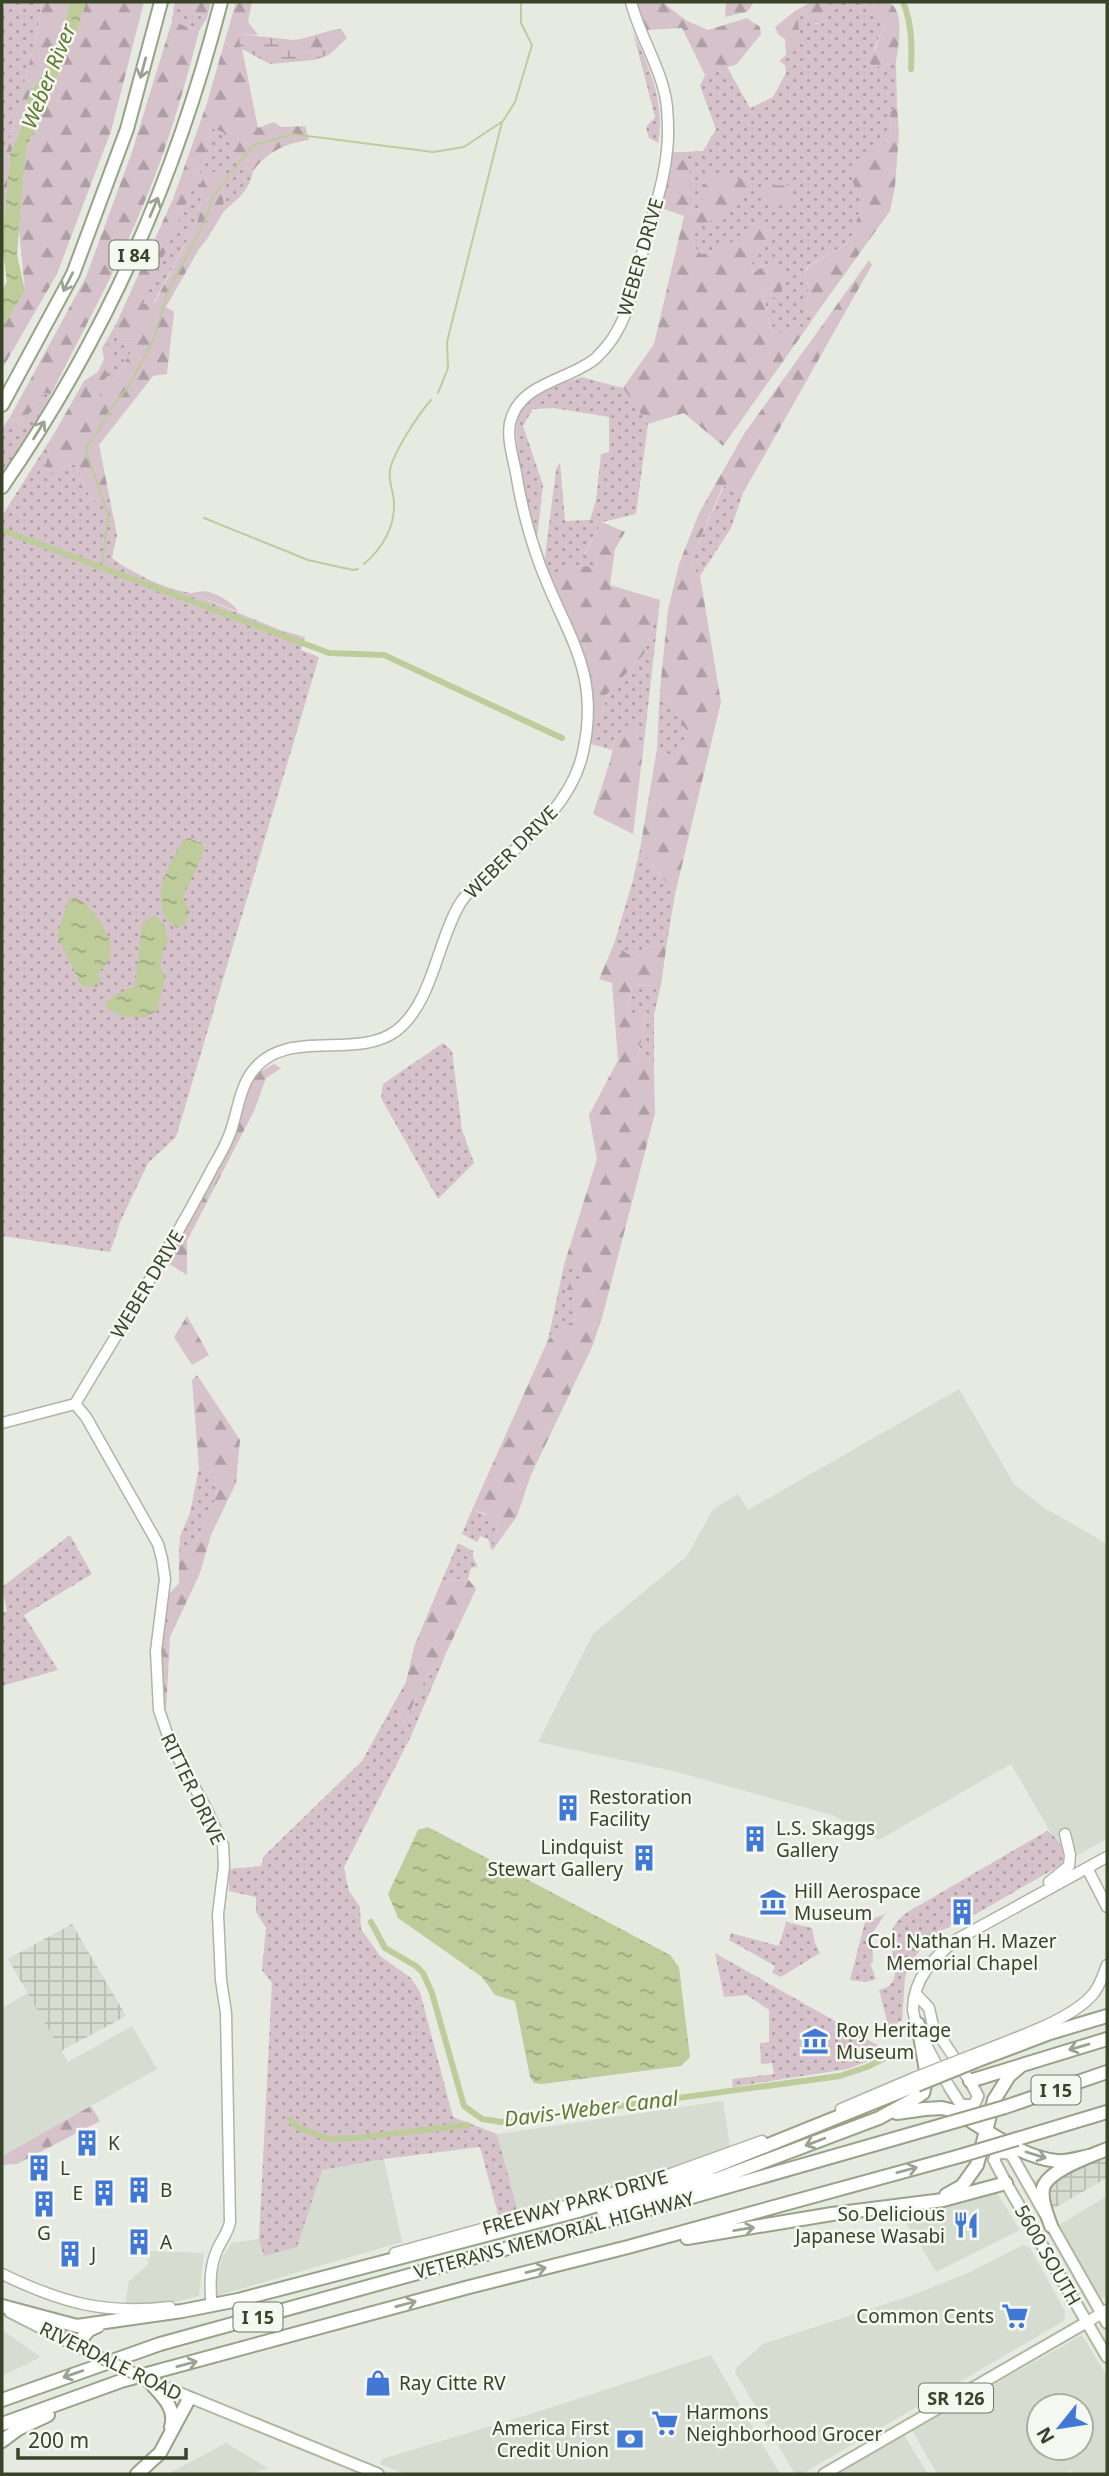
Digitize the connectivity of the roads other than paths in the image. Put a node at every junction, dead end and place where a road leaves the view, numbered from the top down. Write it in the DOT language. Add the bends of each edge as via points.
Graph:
graph roads {
  1 [pos="161,2"];
  2 [pos="221,2"];
  3 [pos="631,2"];
  4 [pos="2,405"];
  5 [pos="2,487"];
  6 [pos="75,1404"];
  7 [pos="2,1423"];
  8 [pos="1065,1834"];
  9 [pos="1107,1857"];
  10 [pos="1087,1868"];
  11 [pos="1107,1907"];
  12 [pos="1003,1913"];
  13 [pos="1107,1965"];
  14 [pos="916,1994"];
  15 [pos="1107,2016"];
  16 [pos="918,2024"];
  17 [pos="1107,2039"];
  18 [pos="974,2058"];
  19 [pos="1022,2064"];
  20 [pos="1107,2072"];
  21 [pos="970,2081"];
  22 [pos="916,2082"];
  23 [pos="950,2088"];
  24 [pos="974,2105"];
  25 [pos="1107,2112"];
  26 [pos="879,2118"];
  27 [pos="987,2131"];
  28 [pos="1107,2149"];
  29 [pos="998,2152"];
  30 [pos="1090,2156"];
  31 [pos="1006,2183"];
  32 [pos="935,2202"];
  33 [pos="1051,2225"];
  34 [pos="628,2247"];
  35 [pos="2,2274"];
  36 [pos="212,2299"];
  37 [pos="2,2306"];
  38 [pos="1105,2316"];
  39 [pos="108,2322"];
  40 [pos="1087,2322"];
  41 [pos="160,2344"];
  42 [pos="76,2345"];
  43 [pos="1107,2357"];
  44 [pos="148,2380"];
  45 [pos="121,2381"];
  46 [pos="190,2399"];
  47 [pos="2,2400"];
  48 [pos="2,2424"];
  49 [pos="169,2437"];
  50 [pos="2,2441"];
  51 [pos="137,2474"];
  52 [pos="375,2474"];
  53 [pos="824,2474"];
  1 -- 4 [label="highway, I 84, one-way" via="127,129 73,274"];
  5 -- 2 [label="highway, I 84, one-way" via="65,390 121,285 173,163"];
  3 -- 6 [label="street, WEBER DRIVE" via="667,104 668,146 632,291 620,327 603,350 578,370 530,393 514,409 509,428 533,543 575,642 588,689 589,722 577,773 546,820 462,899 423,996 401,1027 367,1043 279,1051 256,1067 229,1136 195,1201"];
  6 -- 7 [label="street"];
  6 -- 36 [label="street, RITTER DRIVE" via="158,1544 165,1579 156,1651 159,1710 171,1745 223,1846 218,1914 226,2013 230,2222 213,2262"];
  8 -- 12 [label="street" via="1069,1866"];
  9 -- 10 [label="street"];
  10 -- 11 [label="street"];
  10 -- 12 [label="street"];
  12 -- 14 [label="street" via="939,1953"];
  13 -- 18 [label="street" via="1093,1995 1076,2008"];
  14 -- 16 [label="street, 5600 SOUTH" via="912,2010"];
  14 -- 21 [label="street, 5600 SOUTH" via="929,2008 933,2026"];
  15 -- 18 [label="highway"];
  16 -- 23 [label="street, 5600 SOUTH"];
  16 -- 26 [label="highway" via="926,2063 923,2092"];
  17 -- 19 [label="highway, one-way"];
  18 -- 22 [label="highway, bridge"];
  19 -- 21 [label="highway"];
  19 -- 27 [label="highway" via="994,2100"];
  20 -- 41 [label="highway, VETERANS MEMORIAL HIGHWAY / I 15, bridge" via="946,2124"];
  21 -- 24 [label="main road, 5600 SOUTH" via="978,2096"];
  22 -- 36 [label="street, FREEWAY PARK DRIVE" via="637,2186"];
  22 -- 39 [label="highway" via="701,2172 578,2211 238,2300"];
  23 -- 24 [label="main road, 5600 SOUTH" via="961,2105"];
  24 -- 27 [label="main road, 5600 SOUTH"];
  34 -- 25 [label="highway, VETERANS MEMORIAL HIGHWAY / I 15, one-way, bridge"];
  26 -- 27 [label="highway" via="942,2108"];
  26 -- 41 [label="highway, one-way" via="717,2179 278,2303"];
  27 -- 29 [label="main road, 5600 SOUTH"];
  27 -- 30 [label="highway, one-way" via="1033,2155 1059,2162"];
  27 -- 32 [label="highway" via="971,2174"];
  28 -- 30 [label="highway"];
  29 -- 31 [label="main road, 5600 SOUTH" via="994,2160"];
  29 -- 33 [label="main road, 5600 SOUTH" via="1011,2154"];
  30 -- 33 [label="highway" via="1046,2181 1043,2197"];
  31 -- 32 [label="highway"];
  31 -- 40 [label="main road, 5600 SOUTH"];
  34 -- 32 [label="highway, one-way"];
  33 -- 38 [label="main road, 5600 SOUTH"];
  45 -- 34 [label="highway, VETERANS MEMORIAL HIGHWAY / I 15, one-way"];
  35 -- 36 [label="street, FREEWAY PARK DRIVE" via="47,2295 114,2309 159,2308"];
  37 -- 39 [label="highway" via="68,2325"];
  37 -- 42 [label="main road, RIVERDALE ROAD"];
  38 -- 40 [label="street, SR 126"];
  39 -- 42 [label="highway" via="89,2330"];
  40 -- 43 [label="main road, 5600 SOUTH"];
  40 -- 53 [label="main road, SR 126"];
  41 -- 47 [label="highway, VETERANS MEMORIAL HIGHWAY / I 15, one-way"];
  42 -- 44 [label="main road, RIVERDALE ROAD, bridge"];
  44 -- 46 [label="main road, RIVERDALE ROAD"];
  44 -- 49 [label="highway" via="172,2412"];
  45 -- 48 [label="highway, VETERANS MEMORIAL HIGHWAY / I 15"];
  45 -- 50 [label="highway"];
  46 -- 49 [label="highway"];
  46 -- 52 [label="main road, RIVERDALE ROAD"];
  49 -- 51 [label="highway" via="152,2463"];
}
